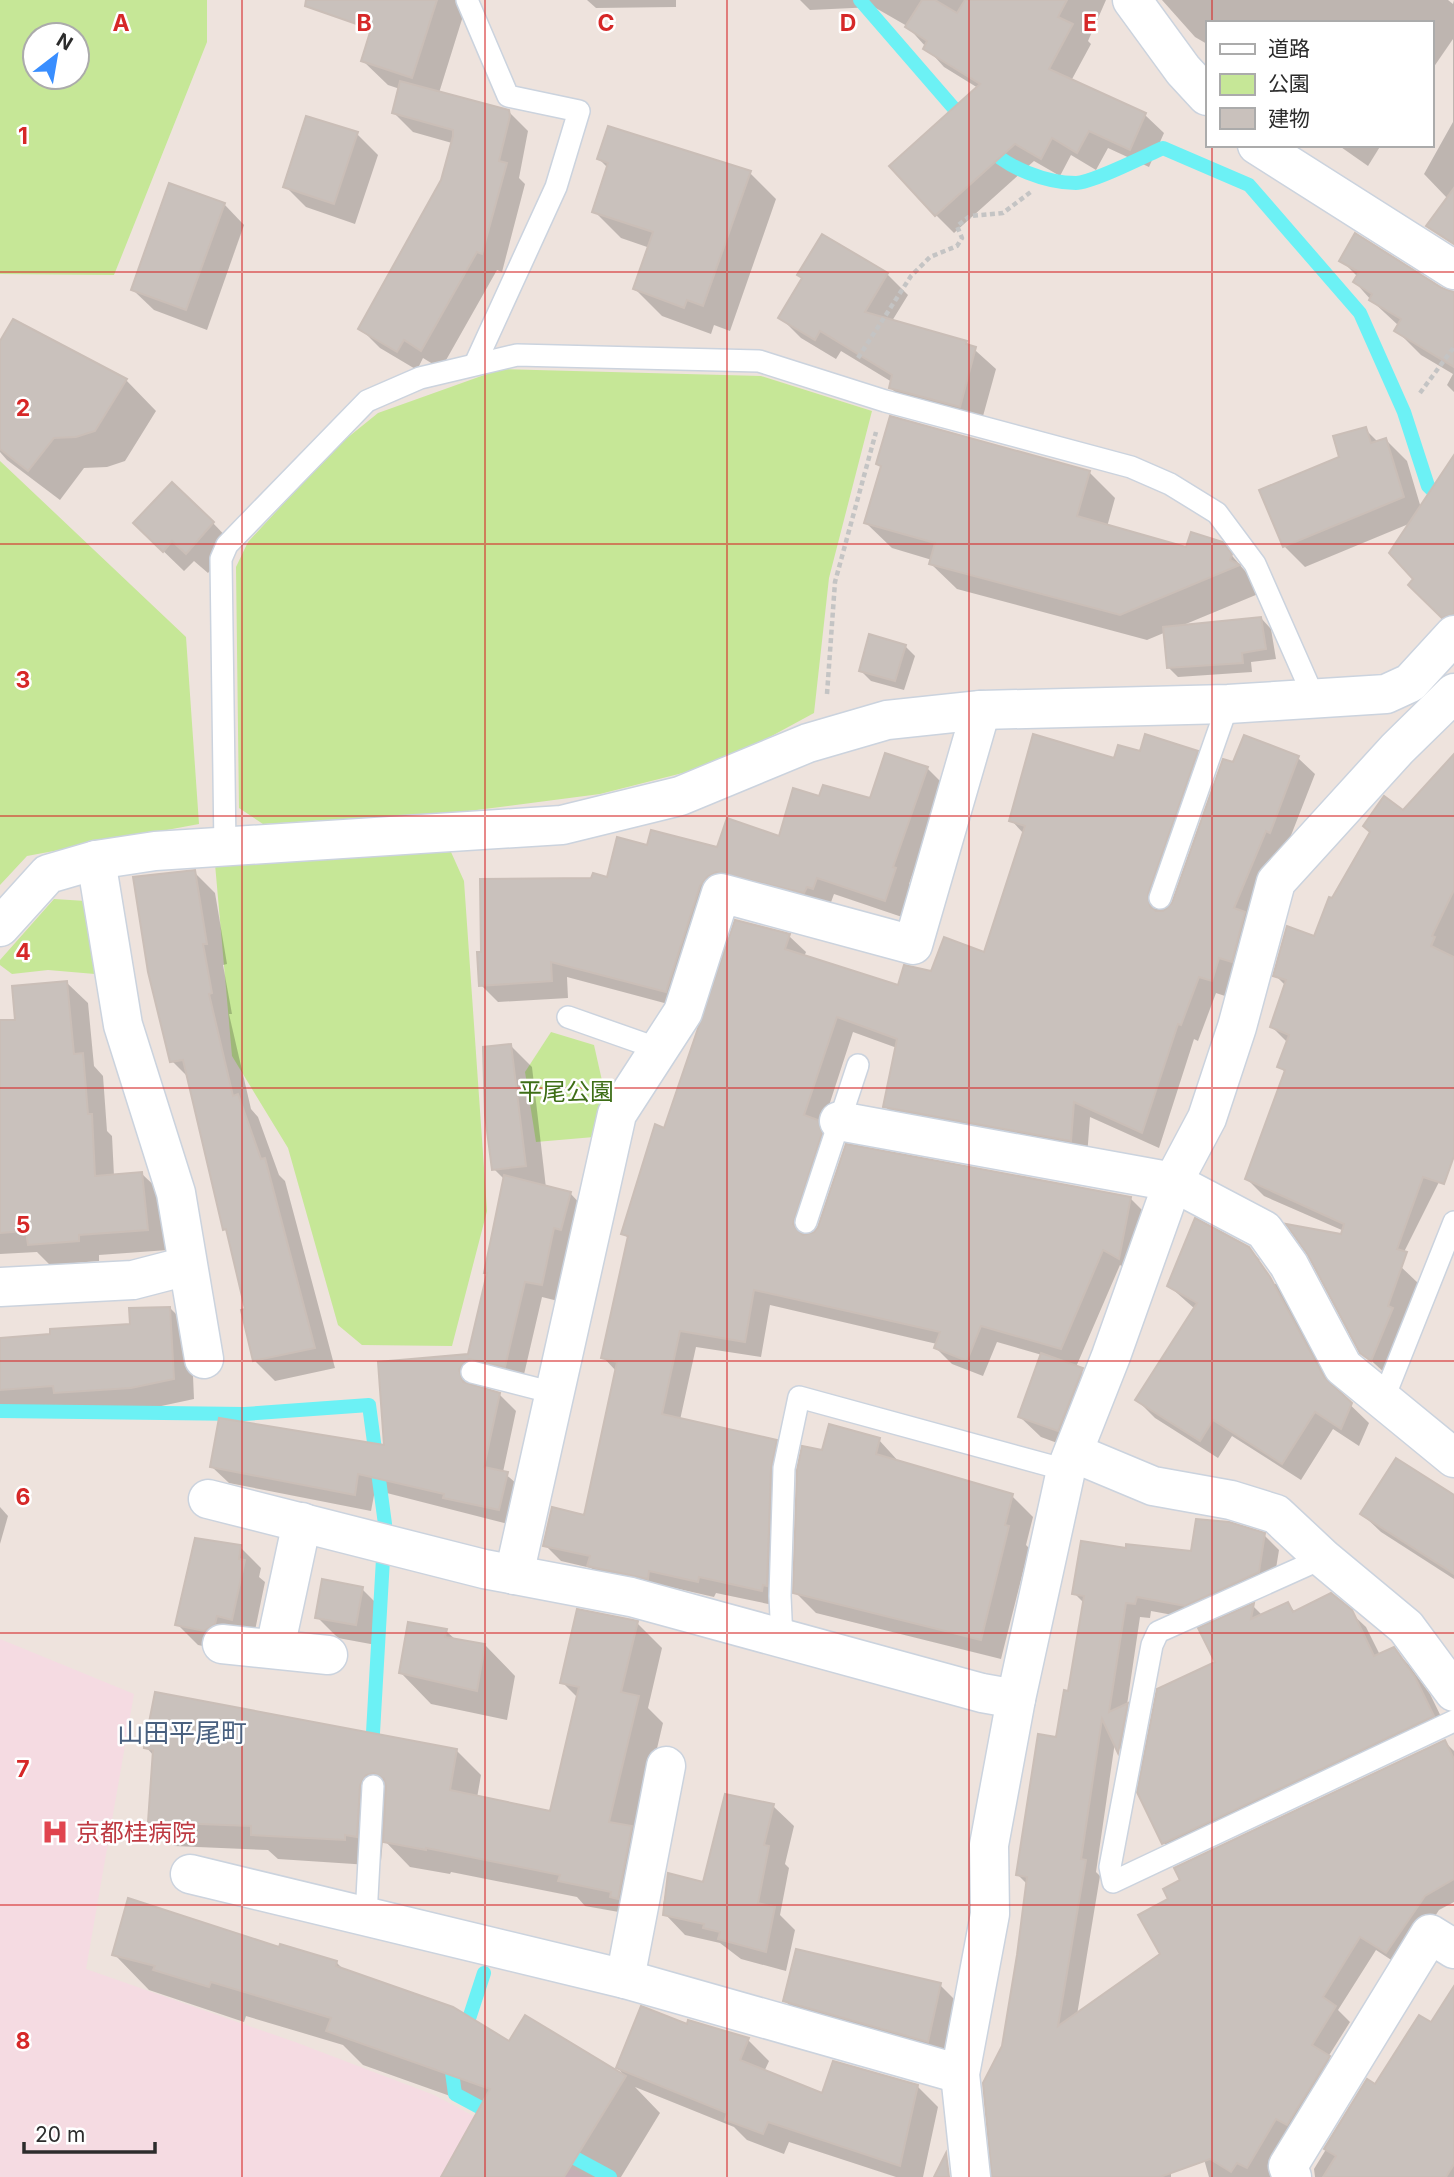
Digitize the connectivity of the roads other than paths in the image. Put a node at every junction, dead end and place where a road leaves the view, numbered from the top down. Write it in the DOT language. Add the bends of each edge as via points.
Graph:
graph roads {
  1 [pos="467,0"];
  2 [pos="1132,0"];
  3 [pos="1206,95"];
  4 [pos="1260,147"];
  5 [pos="1454,270"];
  6 [pos="475,364"];
  7 [pos="1454,635"];
  8 [pos="1454,693"];
  9 [pos="1315,700"];
  10 [pos="1228,704"];
  11 [pos="981,710"];
  12 [pos="225,848"];
  13 [pos="96,860"];
  14 [pos="1160,898"];
  15 [pos="0,927"];
  16 [pos="568,1017"];
  17 [pos="659,1049"];
  18 [pos="858,1065"];
  19 [pos="839,1122"];
  20 [pos="1173,1182"];
  21 [pos="806,1222"];
  22 [pos="1454,1222"];
  23 [pos="187,1265"];
  24 [pos="0,1287"];
  25 [pos="204,1359"];
  26 [pos="472,1372"];
  27 [pos="554,1393"];
  28 [pos="1383,1400"];
  29 [pos="1454,1458"];
  30 [pos="1070,1462"];
  31 [pos="208,1499"];
  32 [pos="302,1522"];
  33 [pos="1323,1558"];
  34 [pos="514,1575"];
  35 [pos="782,1640"];
  36 [pos="222,1644"];
  37 [pos="275,1648"];
  38 [pos="328,1655"];
  39 [pos="1454,1692"];
  40 [pos="1016,1699"];
  41 [pos="1454,1721"];
  42 [pos="666,1766"];
  43 [pos="373,1786"];
  44 [pos="190,1874"];
  45 [pos="366,1916"];
  46 [pos="1454,1948"];
  47 [pos="625,1979"];
  48 [pos="960,2074"];
  49 [pos="971,2177"];
  50 [pos="1292,2177"];
  1 -- 6 [label="lane" via="508,96 579,111 556,187"];
  2 -- 3 [label="street"];
  4 -- 5 [label="street"];
  6 -- 9 [label="lane" via="517,355 759,361 885,401 1131,467 1217,513 1255,564"];
  6 -- 12 [label="lane" via="420,378 367,401 228,545 221,559"];
  7 -- 9 [label="street" via="1410,683 1386,694"];
  8 -- 20 [label="street" via="1276,882 1207,1118"];
  9 -- 10 [label="street"];
  10 -- 11 [label="street"];
  10 -- 14 [label="lane"];
  11 -- 12 [label="street" via="887,720 824,739 680,796 562,825"];
  11 -- 17 [label="street" via="913,945 721,893 683,1012"];
  12 -- 13 [label="street"];
  13 -- 15 [label="street" via="48,874"];
  13 -- 23 [label="street" via="123,1024 176,1193"];
  16 -- 17 [label="lane"];
  17 -- 27 [label="street" via="617,1114"];
  18 -- 19 [label="lane"];
  19 -- 20 [label="street"];
  19 -- 21 [label="lane"];
  20 -- 28 [label="street" via="1264,1230 1289,1265 1343,1367"];
  20 -- 30 [label="street"];
  22 -- 28 [label="lane"];
  23 -- 24 [label="street" via="133,1280"];
  23 -- 25 [label="street"];
  26 -- 27 [label="lane"];
  27 -- 34 [label="street"];
  28 -- 29 [label="street"];
  30 -- 33 [label="street" via="1276,1514"];
  30 -- 35 [label="lane" via="799,1397 784,1468"];
  30 -- 40 [label="street"];
  31 -- 32 [label="street"];
  32 -- 34 [label="street"];
  32 -- 37 [label="street"];
  33 -- 39 [label="street" via="1406,1627"];
  33 -- 41 [label="lane" via="1158,1632 1110,1867 1113,1882"];
  34 -- 35 [label="street" via="631,1597"];
  35 -- 40 [label="street"];
  36 -- 37 [label="street"];
  37 -- 38 [label="street"];
  40 -- 48 [label="street" via="989,1845 989,1914"];
  42 -- 47 [label="street"];
  43 -- 45 [label="lane"];
  44 -- 45 [label="street"];
  45 -- 47 [label="street"];
  46 -- 50 [label="street" via="1430,1934 1288,2166"];
  47 -- 48 [label="street"];
  48 -- 49 [label="street"];
}
